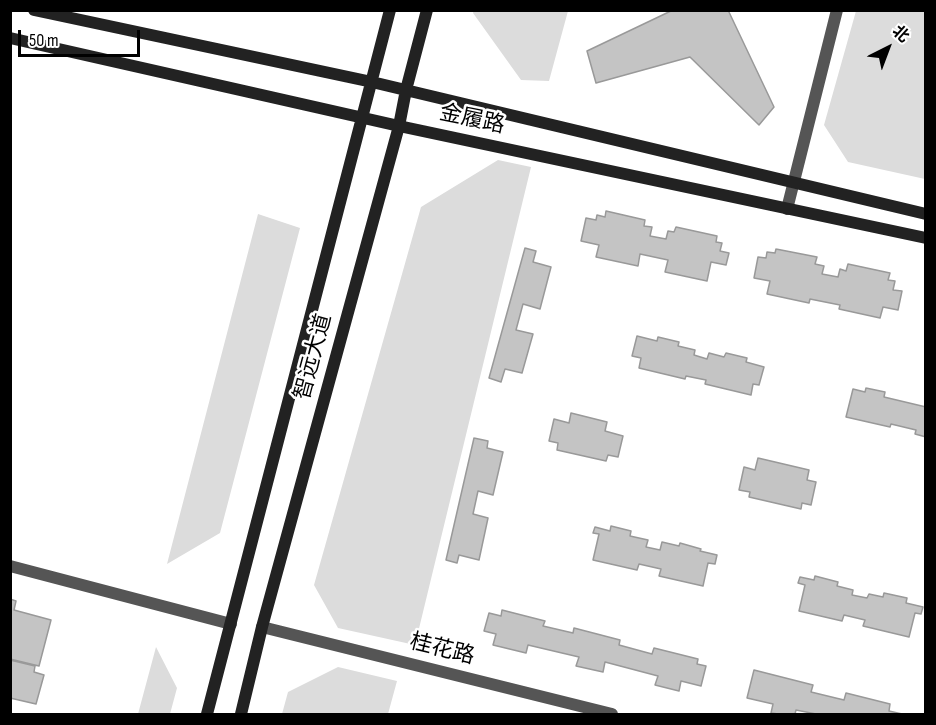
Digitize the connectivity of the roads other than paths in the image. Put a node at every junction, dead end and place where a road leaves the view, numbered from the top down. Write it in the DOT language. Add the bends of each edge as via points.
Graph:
graph roads {
  1 [pos="34,10"];
  2 [pos="390,10"];
  3 [pos="427,10"];
  4 [pos="837,10"];
  5 [pos="10,39"];
  6 [pos="372,82"];
  7 [pos="406,90"];
  8 [pos="363,117"];
  9 [pos="399,126"];
  10 [pos="794,183"];
  11 [pos="787,208"];
  12 [pos="926,214"];
  13 [pos="926,238"];
  14 [pos="10,566"];
  15 [pos="231,624"];
  16 [pos="262,627"];
  17 [pos="207,714"];
  18 [pos="241,714"];
  19 [pos="612,714"];
  1 -- 6 [label="main road, 金履路"];
  2 -- 6 [label="main road, 智远大道"];
  3 -- 7 [label="main road, 智远大道"];
  4 -- 10 [label="street"];
  5 -- 8 [label="main road, 金履路"];
  6 -- 7 [label="main road, 金履路"];
  6 -- 8 [label="main road, 智远大道"];
  7 -- 9 [label="main road, 智远大道"];
  7 -- 10 [label="main road, 金履路"];
  8 -- 9 [label="main road, 金履路"];
  8 -- 15 [label="main road, 智远大道"];
  9 -- 11 [label="main road, 金履路"];
  9 -- 16 [label="main road, 智远大道"];
  10 -- 11 [label="street"];
  10 -- 12 [label="main road, 金履路"];
  11 -- 13 [label="main road, 金履路"];
  14 -- 15 [label="street"];
  15 -- 17 [label="main road, 智远大道"];
  16 -- 18 [label="main road, 智远大道"];
  16 -- 19 [label="street, 桂花路"];
}
